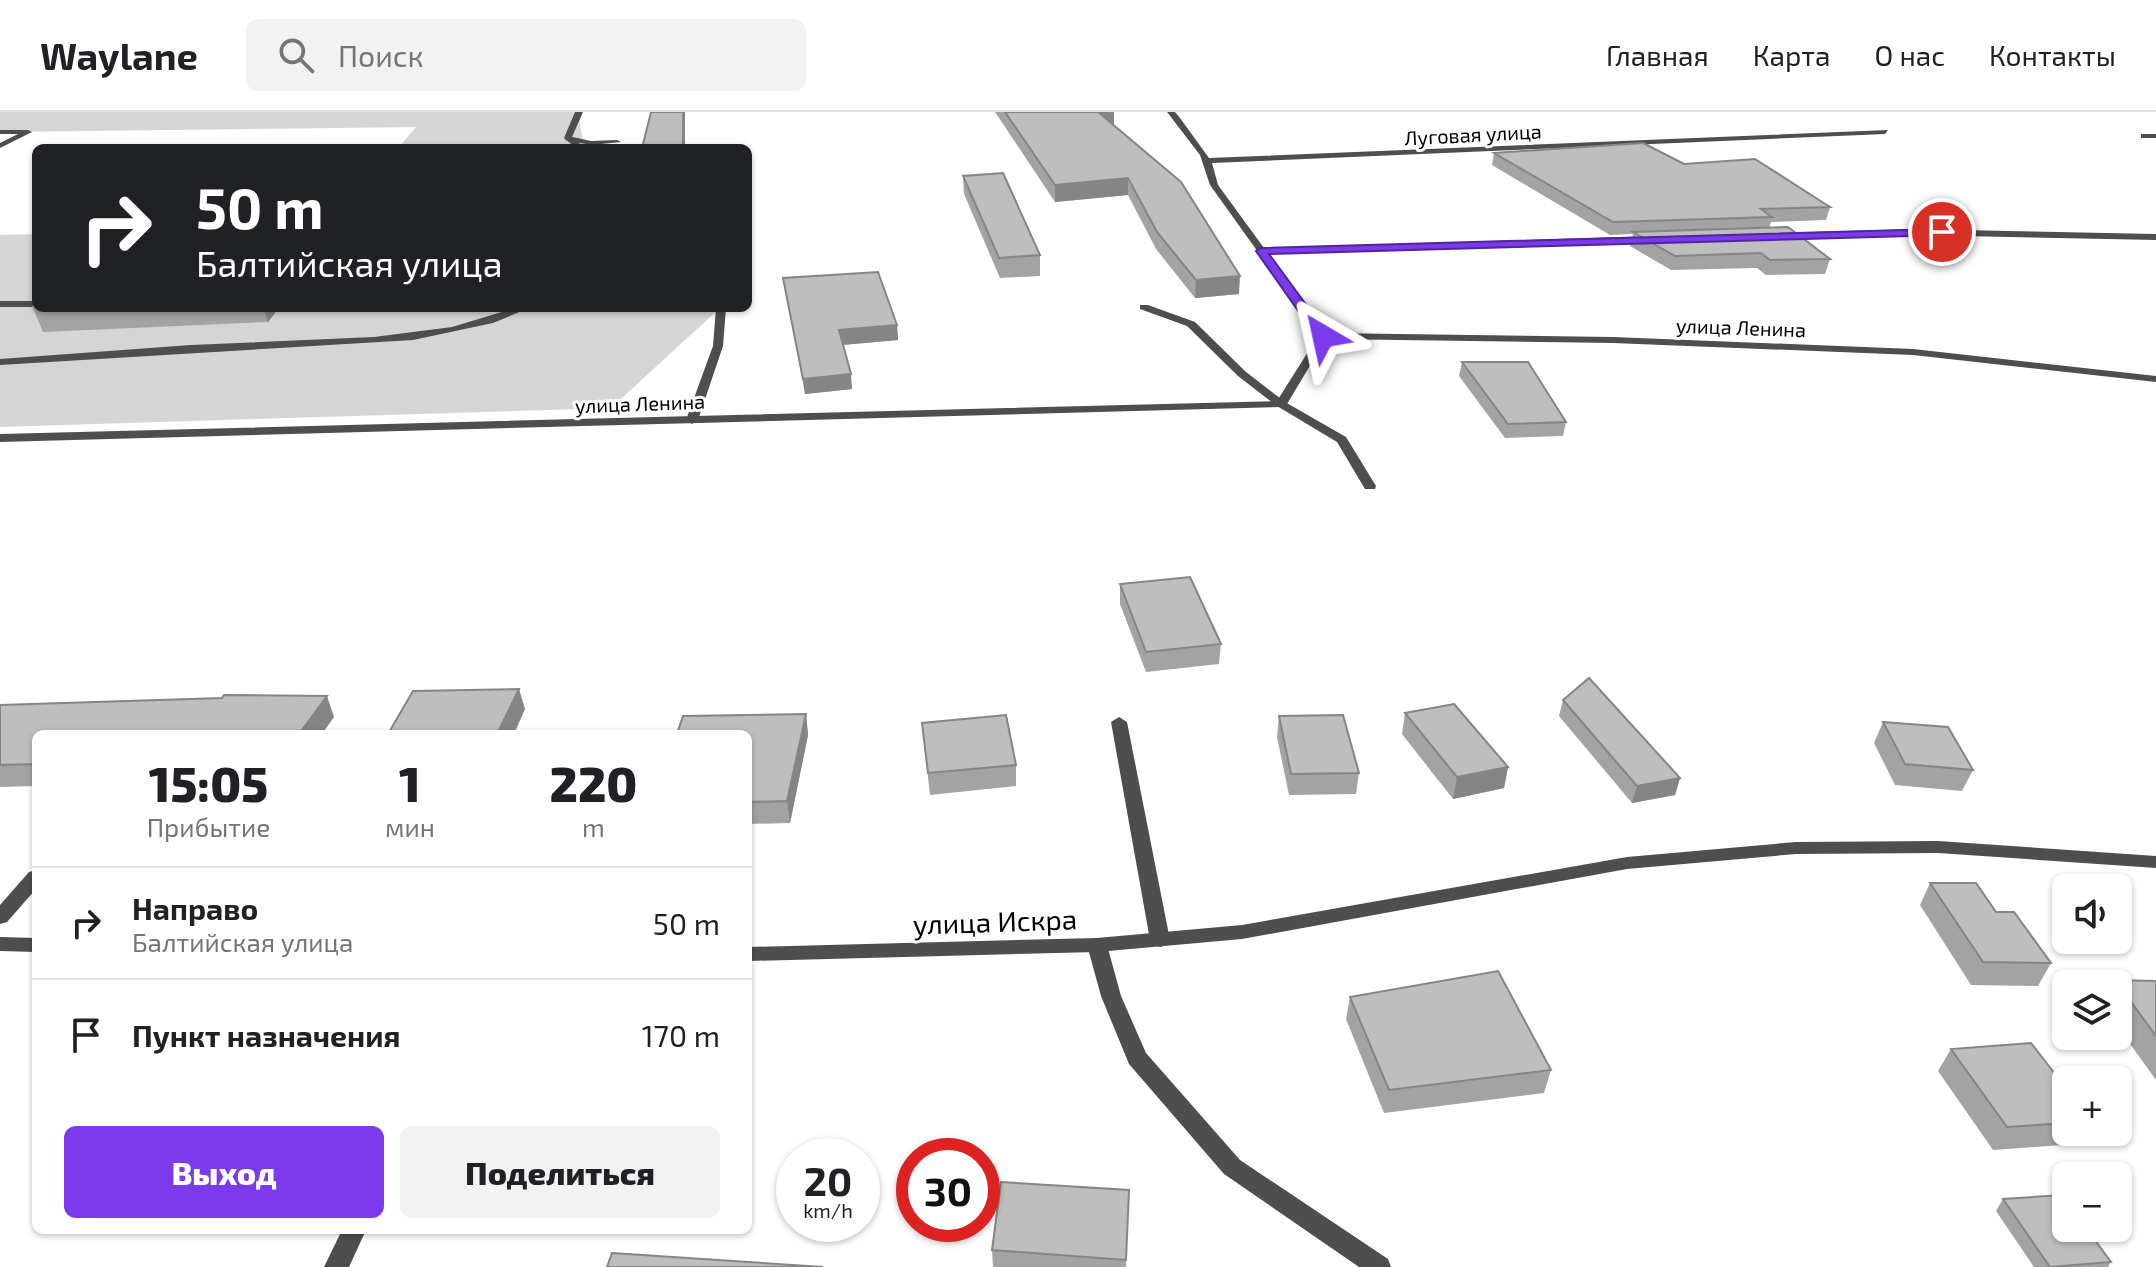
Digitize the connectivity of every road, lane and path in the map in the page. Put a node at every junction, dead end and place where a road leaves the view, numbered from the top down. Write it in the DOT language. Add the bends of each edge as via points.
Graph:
graph roads {
  1 [pos="579,112"];
  2 [pos="1171,112"];
  3 [pos="0,132"];
  4 [pos="1885,132"];
  5 [pos="2144,136"];
  6 [pos="2156,136"];
  7 [pos="568,138"];
  8 [pos="617,142"];
  9 [pos="576,144"];
  10 [pos="0,146"];
  11 [pos="1206,161"];
  12 [pos="1769,236"];
  13 [pos="2156,237"];
  14 [pos="1660,239"];
  15 [pos="1261,251"];
  16 [pos="0,304"];
  17 [pos="32,304"];
  18 [pos="1144,307"];
  19 [pos="515,312"];
  20 [pos="721,312"];
  21 [pos="1323,336"];
  22 [pos="0,362"];
  23 [pos="2156,379"];
  24 [pos="1281,404"];
  25 [pos="692,420"];
  26 [pos="0,438"];
  27 [pos="1370,486"];
  28 [pos="1119,722"];
  29 [pos="2156,862"];
  30 [pos="32,881"];
  31 [pos="0,917"];
  32 [pos="1160,940"];
  33 [pos="0,944"];
  34 [pos="32,945"];
  35 [pos="1097,945"];
  36 [pos="752,954"];
  37 [pos="352,1234"];
  38 [pos="336,1267"];
  39 [pos="1379,1267"];
  1 -- 7 [label="street"];
  2 -- 11 [label="street"];
  3 -- 10 [label="street" via="28,132"];
  4 -- 11 [label="street, Луговая улица"];
  5 -- 6 [label="street"];
  7 -- 8 [label="street"];
  7 -- 9 [label="street"];
  11 -- 15 [label="street" via="1214,185"];
  12 -- 13 [label="street" via="1912,232"];
  14 -- 15 [label="street"];
  15 -- 21 [label="street"];
  16 -- 17 [label="street"];
  18 -- 24 [label="street" via="1191,324"];
  19 -- 22 [label="street" via="488,324 397,338"];
  20 -- 25 [label="street" via="718,346"];
  21 -- 23 [label="street, улица Ленина" via="1913,352"];
  21 -- 24 [label="street"];
  24 -- 25 [label="street, улица Ленина"];
  24 -- 27 [label="street" via="1342,440"];
  25 -- 26 [label="street, улица Ленина"];
  28 -- 32 [label="street"];
  29 -- 32 [label="street, улица Искра" via="1938,847 1796,848 1627,863 1242,932"];
  30 -- 31 [label="street"];
  32 -- 35 [label="street, улица Искра"];
  33 -- 34 [label="street"];
  35 -- 36 [label="street, улица Искра"];
  35 -- 39 [label="street" via="1137,1058 1232,1167"];
  37 -- 38 [label="street"];
}
